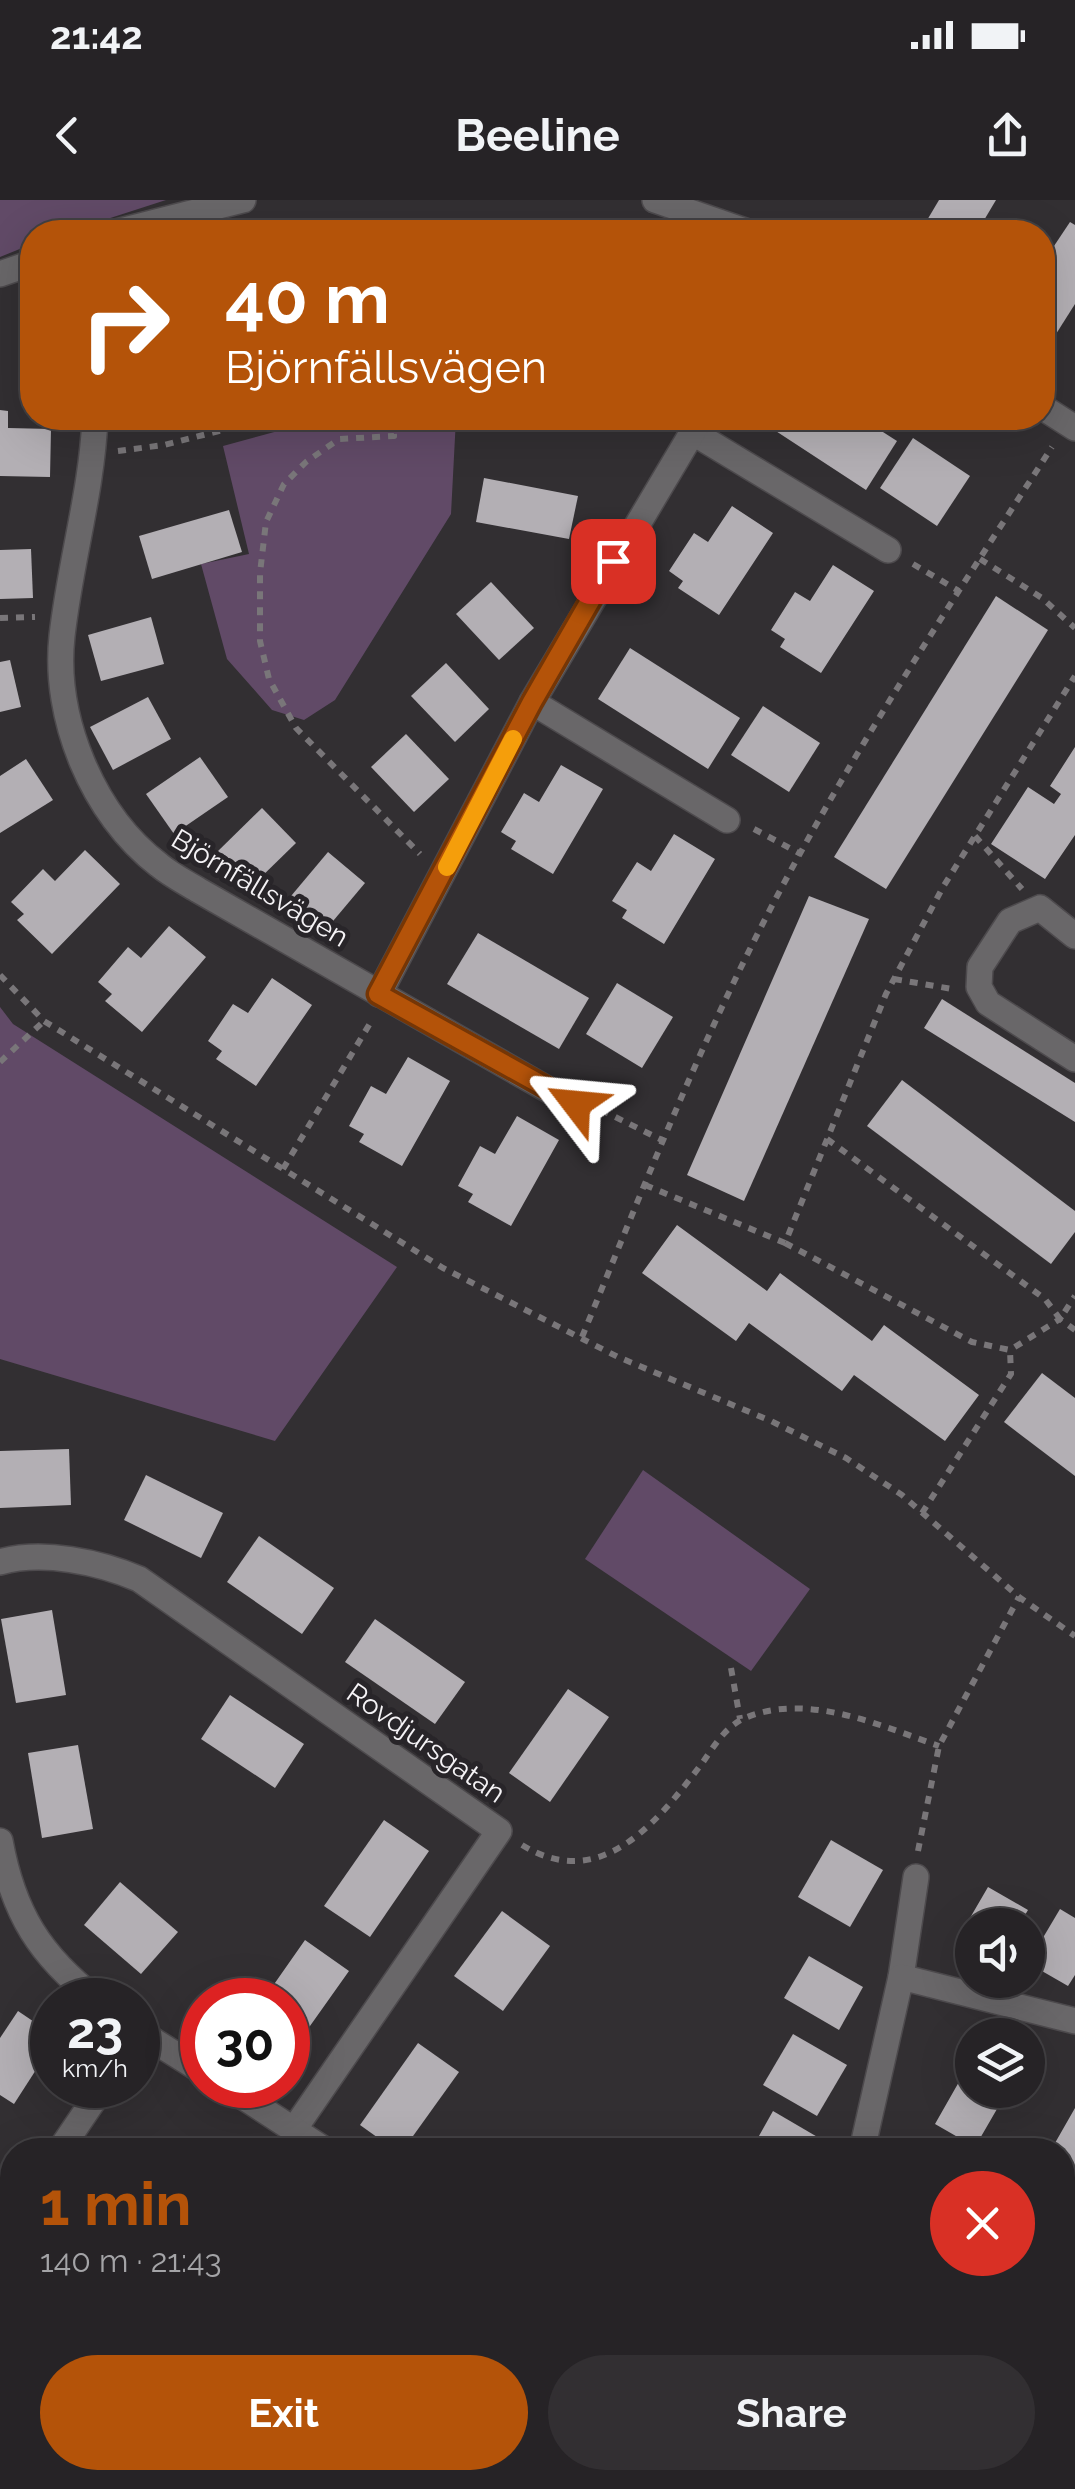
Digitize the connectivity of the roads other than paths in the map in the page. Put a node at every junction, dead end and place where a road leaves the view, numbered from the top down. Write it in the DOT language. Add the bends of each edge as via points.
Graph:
graph roads {
  1 [pos="242,200"];
  2 [pos="655,200"];
  3 [pos="163,220"];
  4 [pos="713,220"];
  5 [pos="94,430"];
  6 [pos="693,430"];
  7 [pos="704,430"];
  8 [pos="888,550"];
  9 [pos="532,702"];
  10 [pos="727,820"];
  11 [pos="1073,931"];
  12 [pos="378,994"];
  13 [pos="1075,1059"];
  14 [pos="576,1104"];
  15 [pos="0,1562"];
  16 [pos="0,1842"];
  17 [pos="916,1876"];
  18 [pos="901,1977"];
  19 [pos="74,1978"];
  20 [pos="1075,2021"];
  21 [pos="88,2108"];
  22 [pos="262,2108"];
  23 [pos="295,2128"];
  24 [pos="68,2138"];
  25 [pos="308,2138"];
  26 [pos="865,2138"];
  1 -- 3 [label="street"];
  2 -- 4 [label="street"];
  5 -- 12 [label="street, Björnfällsvägen" via="60,682 88,776 122,829 157,864"];
  6 -- 9 [label="street"];
  7 -- 8 [label="street"];
  9 -- 10 [label="street"];
  9 -- 12 [label="street"];
  11 -- 13 [label="street" via="1040,908 1010,921 980,967 979,987 988,1003"];
  12 -- 14 [label="street, Björnfällsvägen"];
  15 -- 23 [label="street, Rovdjursgatan" via="42,1558 110,1567 139,1579 499,1831"];
  16 -- 19 [label="street" via="35,1940"];
  17 -- 18 [label="street"];
  18 -- 20 [label="street"];
  18 -- 26 [label="street"];
  21 -- 24 [label="street"];
  22 -- 23 [label="street"];
  23 -- 25 [label="street"];
}
